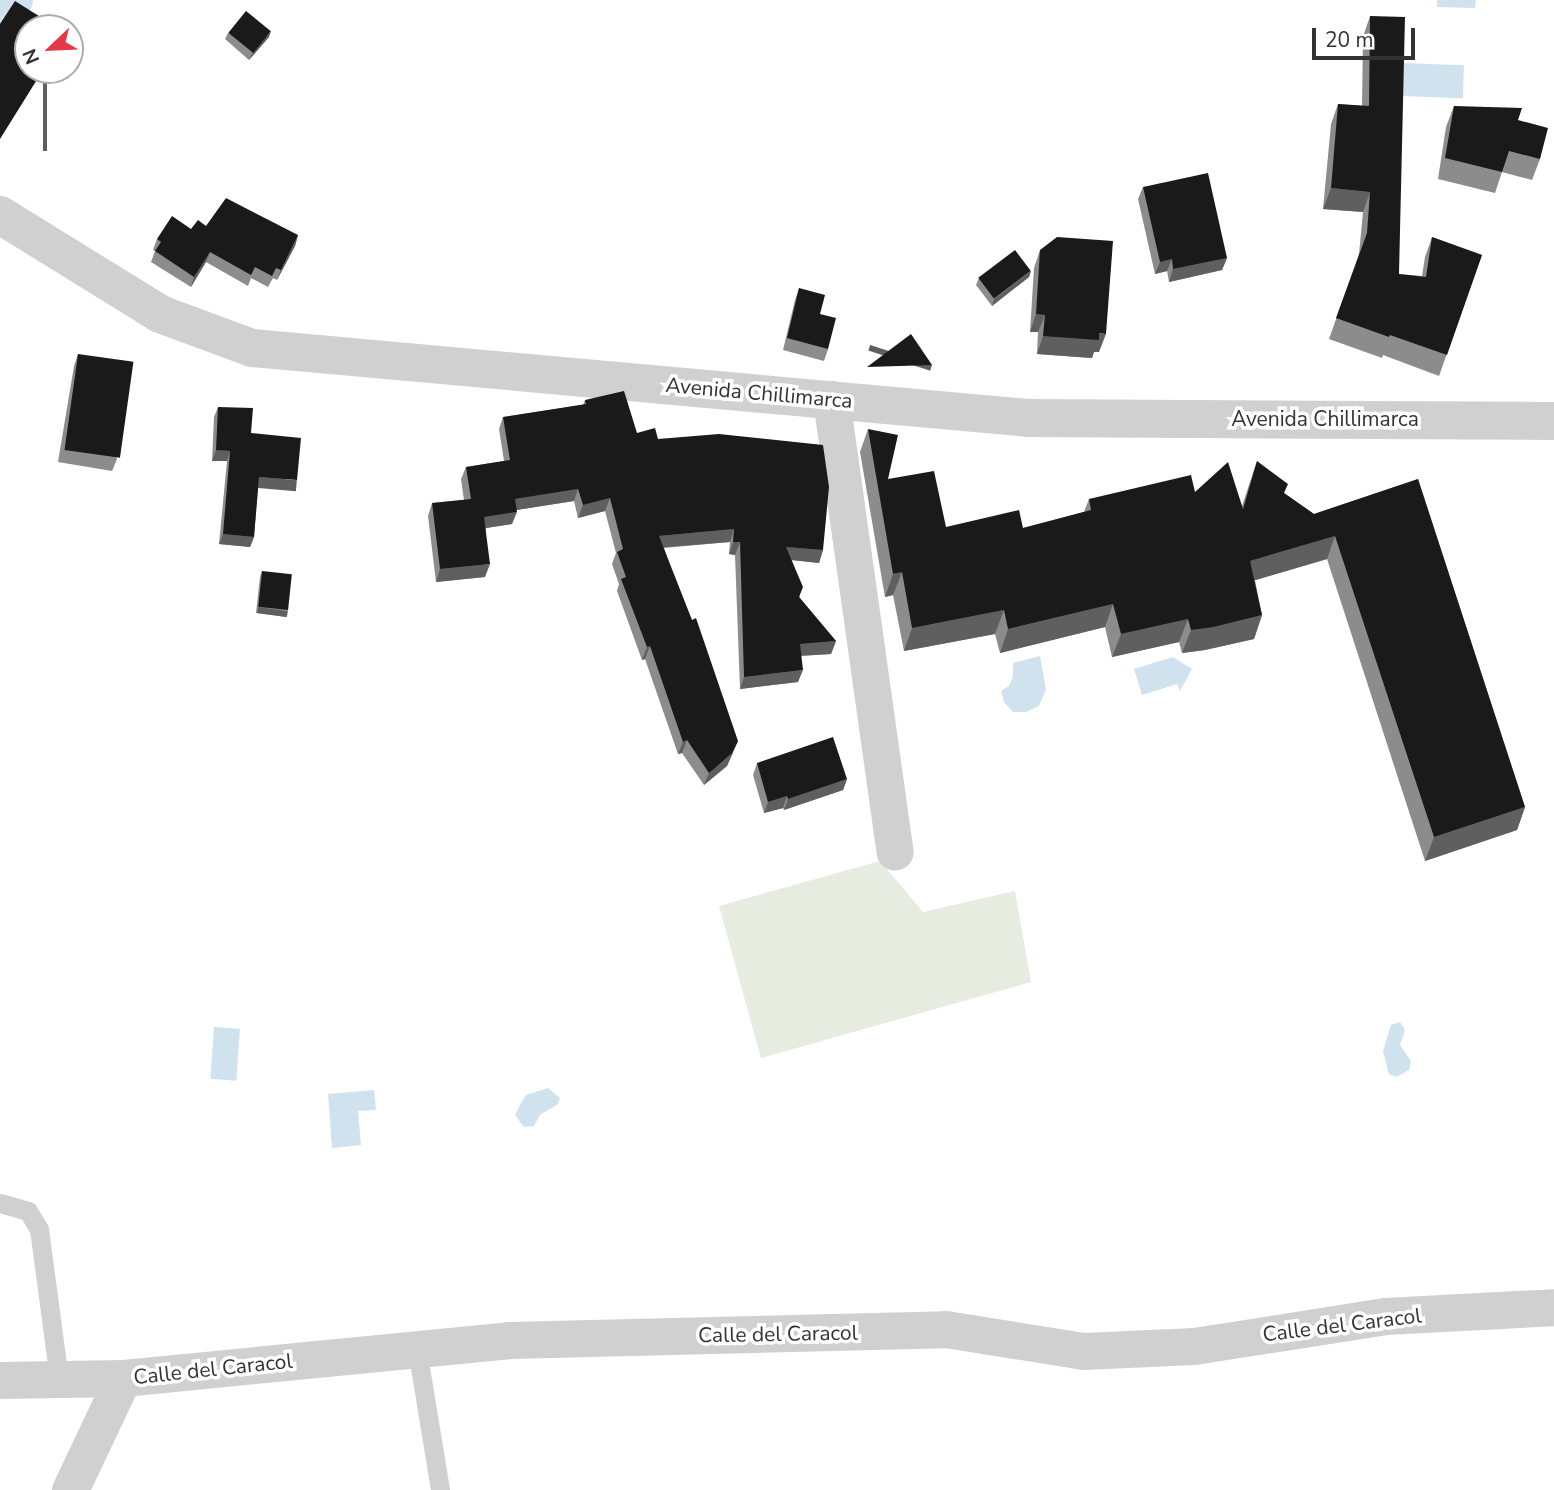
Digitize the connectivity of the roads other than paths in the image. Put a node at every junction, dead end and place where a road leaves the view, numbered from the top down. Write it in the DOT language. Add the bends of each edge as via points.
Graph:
graph roads {
  1 [pos="0,215"];
  2 [pos="831,399"];
  3 [pos="1554,421"];
  4 [pos="895,852"];
  5 [pos="0,1202"];
  6 [pos="1554,1307"];
  7 [pos="417,1349"];
  8 [pos="123,1378"];
  9 [pos="58,1379"];
  10 [pos="0,1380"];
  11 [pos="70,1490"];
  12 [pos="440,1490"];
  1 -- 2 [label="street, Avenida Chillimarca" via="160,314 252,348"];
  2 -- 3 [label="street, Avenida Chillimarca" via="1028,418"];
  2 -- 4 [label="street"];
  5 -- 9 [label="lane" via="28,1211 39,1229"];
  6 -- 7 [label="street, Calle del Caracol" via="1385,1316 1194,1346 1083,1351 946,1329 509,1340"];
  7 -- 8 [label="street, Calle del Caracol"];
  7 -- 12 [label="lane"];
  8 -- 9 [label="street, Calle del Caracol"];
  8 -- 11 [label="street"];
  9 -- 10 [label="street, Calle del Caracol"];
}
